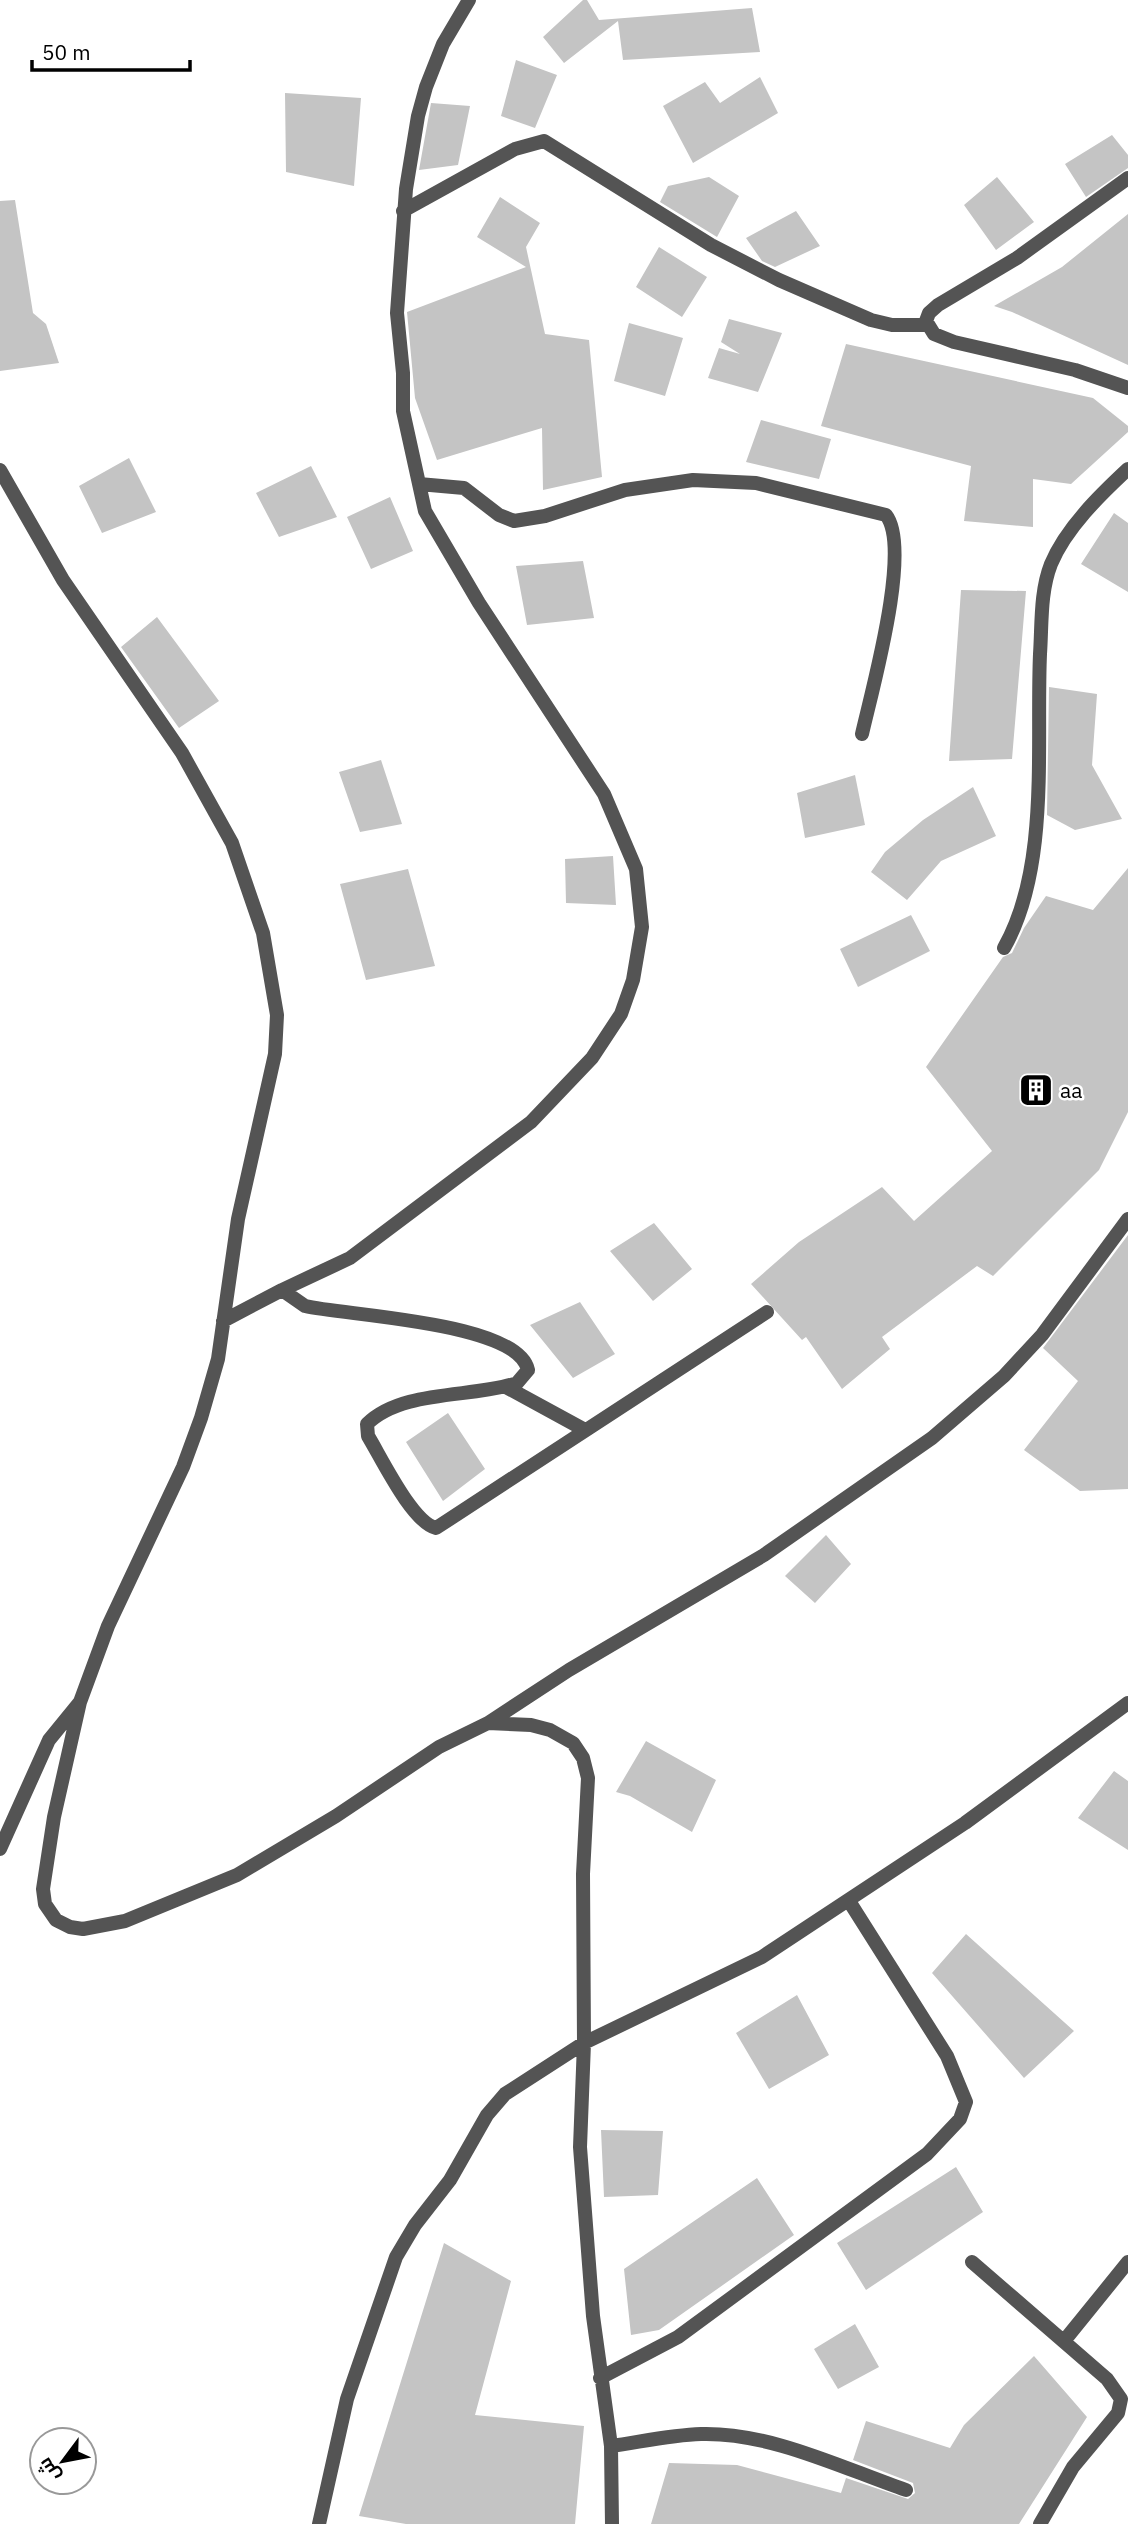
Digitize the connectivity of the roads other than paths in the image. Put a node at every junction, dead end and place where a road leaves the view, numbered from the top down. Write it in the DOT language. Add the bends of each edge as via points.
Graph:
graph roads {
  1 [pos="469,0"];
  2 [pos="1128,178"];
  3 [pos="403,211"];
  4 [pos="927,325"];
  5 [pos="1128,387"];
  6 [pos="1128,469"];
  7 [pos="0,470"];
  8 [pos="419,484"];
  9 [pos="862,734"];
  10 [pos="1004,948"];
  11 [pos="1128,1219"];
  12 [pos="282,1290"];
  13 [pos="767,1312"];
  14 [pos="223,1321"];
  15 [pos="506,1387"];
  16 [pos="584,1430"];
  17 [pos="80,1702"];
  18 [pos="1128,1703"];
  19 [pos="488,1723"];
  20 [pos="0,1849"];
  21 [pos="849,1901"];
  22 [pos="584,2043"];
  23 [pos="972,2262"];
  24 [pos="1128,2262"];
  25 [pos="1064,2341"];
  26 [pos="600,2378"];
  27 [pos="611,2446"];
  28 [pos="906,2490"];
  29 [pos="319,2524"];
  30 [pos="612,2524"];
  31 [pos="1040,2524"];
  1 -- 3 [label="street" via="443,44 426,87"];
  2 -- 4 [label="street" via="1017,258 938,306 926,316"];
  3 -- 4 [label="street" via="515,149 544,141 711,245 779,280 872,320"];
  3 -- 8 [label="street" via="397,313 403,411"];
  4 -- 5 [label="street" via="934,334 954,342"];
  6 -- 10 [label="street" via="1071,530 1048,575 1042,615 1036,828 1026,891"];
  7 -- 14 [label="street" via="63,580 174,741 217,813 247,881 262,933 276,1014 275,1054 238,1219"];
  8 -- 9 [label="street" via="464,488 514,521 545,516 625,489 693,480 756,483 886,515 896,541 892,591"];
  8 -- 12 [label="street" via="425,511 479,603 592,773 616,820 636,869 642,927 633,980 621,1014 592,1059 531,1122 349,1258"];
  11 -- 19 [label="street" via="1042,1335 1004,1376 932,1438 764,1555"];
  12 -- 14 [label="street"];
  12 -- 15 [label="street" via="312,1307 497,1339 518,1351 528,1370 517,1383"];
  13 -- 16 [label="street"];
  14 -- 17 [label="street" via="218,1359 197,1430 108,1626"];
  15 -- 16 [label="street"];
  15 -- 16 [label="street" via="438,1395 394,1409 367,1424 368,1436 427,1526 446,1523"];
  17 -- 19 [label="street" via="43,1888 56,1920 83,1929 125,1920 237,1875 439,1747"];
  17 -- 20 [label="street" via="49,1741"];
  18 -- 21 [label="street" via="965,1823"];
  19 -- 22 [label="street" via="550,1730 573,1744 583,1758 588,1778 582,1911"];
  21 -- 22 [label="street" via="724,1978"];
  21 -- 26 [label="street" via="947,2056 966,2102 960,2119 927,2154 708,2316 657,2350"];
  22 -- 26 [label="street" via="580,2147"];
  22 -- 29 [label="street" via="497,2103 450,2180 406,2237 347,2399"];
  23 -- 25 [label="street"];
  24 -- 25 [label="street"];
  25 -- 31 [label="street" via="1107,2379 1121,2404 1073,2467"];
  26 -- 27 [label="street"];
  27 -- 28 [label="street" via="701,2434 738,2437"];
  27 -- 30 [label="street"];
}
